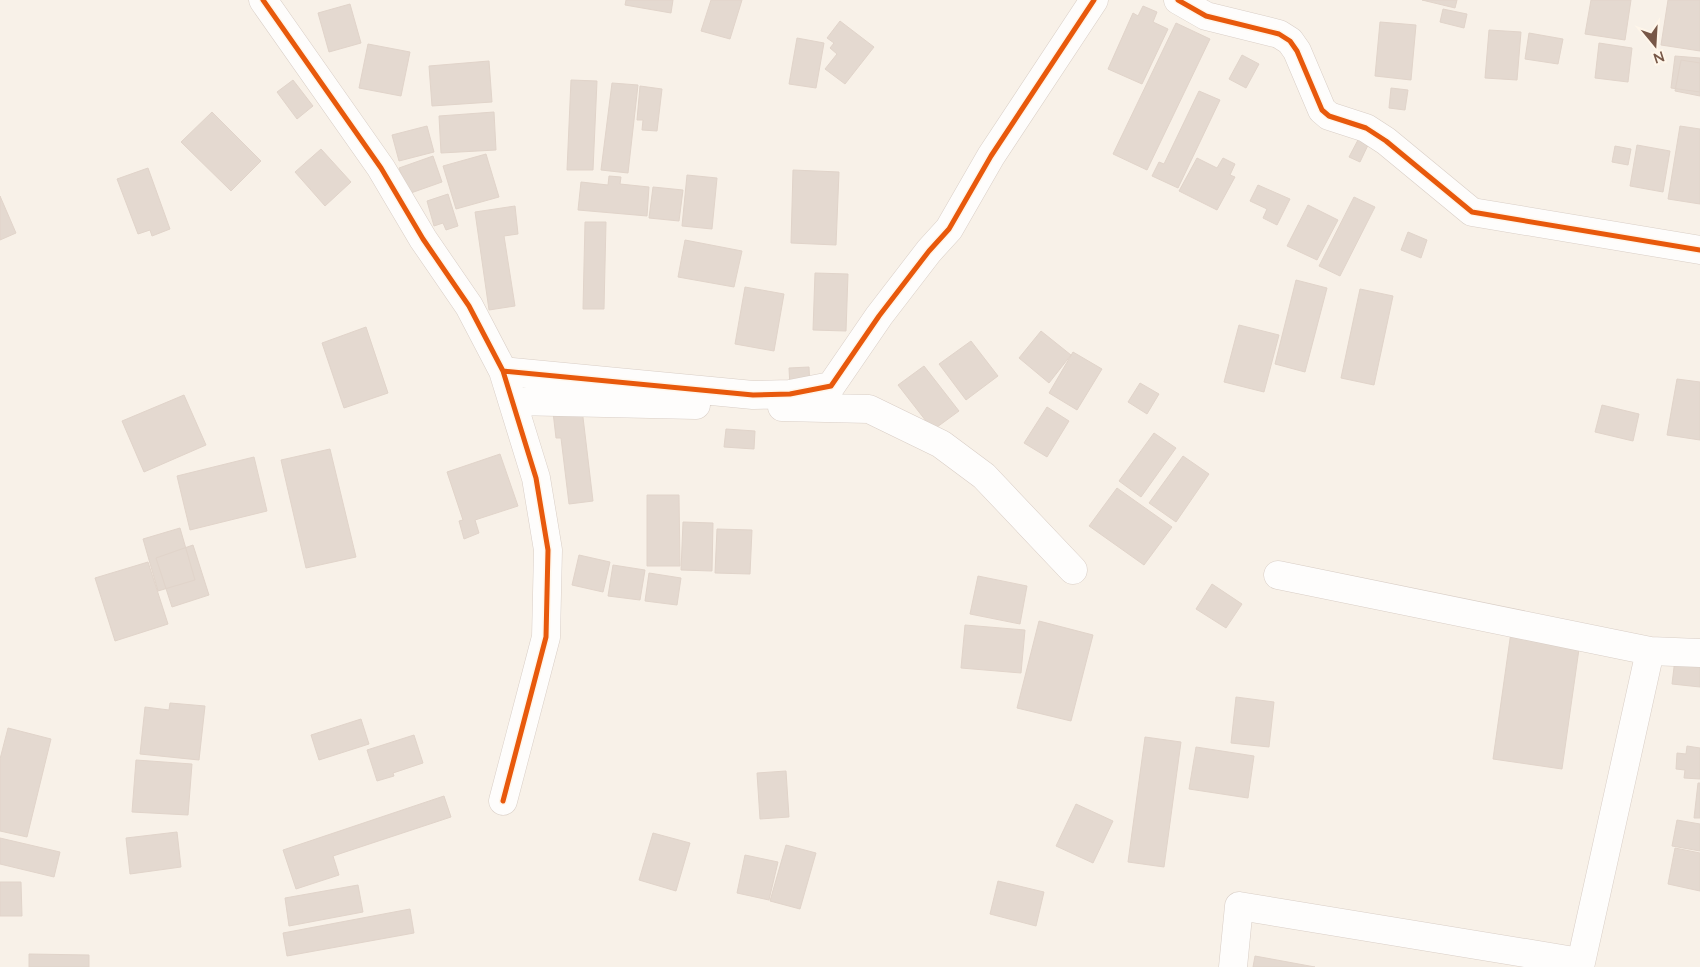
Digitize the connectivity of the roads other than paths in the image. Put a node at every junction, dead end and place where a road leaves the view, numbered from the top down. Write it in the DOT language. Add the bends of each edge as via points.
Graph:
graph roads {
  1 [pos="263,0"];
  2 [pos="1094,0"];
  3 [pos="1178,0"];
  4 [pos="1700,250"];
  5 [pos="504,371"];
  6 [pos="513,401"];
  7 [pos="1073,570"];
  8 [pos="1278,575"];
  9 [pos="1650,651"];
  10 [pos="1700,653"];
  11 [pos="503,801"];
  12 [pos="1580,965"];
  13 [pos="1233,967"];
  1 -- 5 [label="street" via="381,168 423,239 469,306"];
  2 -- 5 [label="street" via="991,156 949,229 879,316 831,386 790,394 753,395"];
  3 -- 4 [label="street" via="1206,16 1279,34 1290,41 1322,110 1329,116 1366,128 1386,141 1472,212"];
  5 -- 6 [label="street"];
  6 -- 7 [label="street" via="869,409 941,444 984,476"];
  6 -- 11 [label="street" via="536,478 548,550 546,638"];
  8 -- 9 [label="street"];
  9 -- 10 [label="street"];
  9 -- 12 [label="street"];
  12 -- 13 [label="street" via="1239,906"];
}
